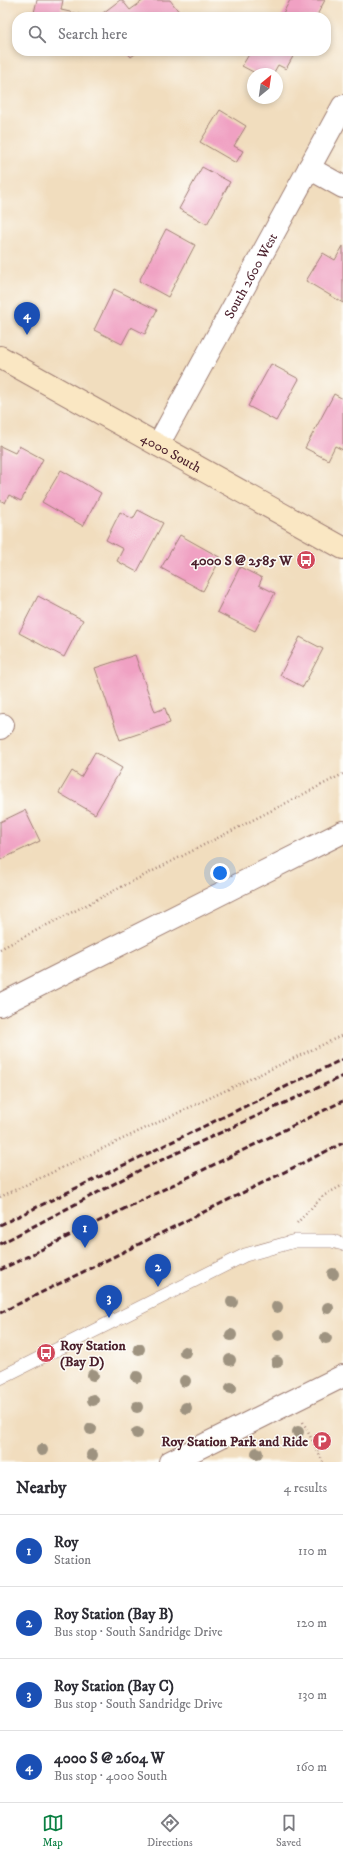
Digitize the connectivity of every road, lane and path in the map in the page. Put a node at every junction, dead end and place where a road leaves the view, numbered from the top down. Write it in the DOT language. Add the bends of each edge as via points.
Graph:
graph roads {
  1 [pos="343,106"];
  2 [pos="309,168"];
  3 [pos="343,187"];
  4 [pos="0,357"];
  5 [pos="158,445"];
  6 [pos="343,548"];
  7 [pos="343,774"];
  8 [pos="343,832"];
  9 [pos="0,949"];
  10 [pos="0,1005"];
  11 [pos="343,1035"];
  12 [pos="343,1185"];
  13 [pos="0,1197"];
  14 [pos="297,1224"];
  15 [pos="343,1244"];
  16 [pos="343,1376"];
  17 [pos="0,1378"];
  18 [pos="292,1401"];
  19 [pos="170,1462"];
  20 [pos="323,1462"];
  1 -- 2 [label="street, South 2600 West"];
  2 -- 3 [label="street"];
  2 -- 5 [label="street, South 2600 West"];
  4 -- 5 [label="street, 4000 South"];
  5 -- 6 [label="street, 4000 South"];
  7 -- 9 [label="path"];
  8 -- 10 [label="street"];
  11 -- 13 [label="path"];
  12 -- 14 [label="path" via="322,1196"];
  15 -- 17 [label="lane" via="295,1242 245,1255"];
  16 -- 18 [label="street"];
  18 -- 19 [label="street"];
  18 -- 20 [label="path"];
}
